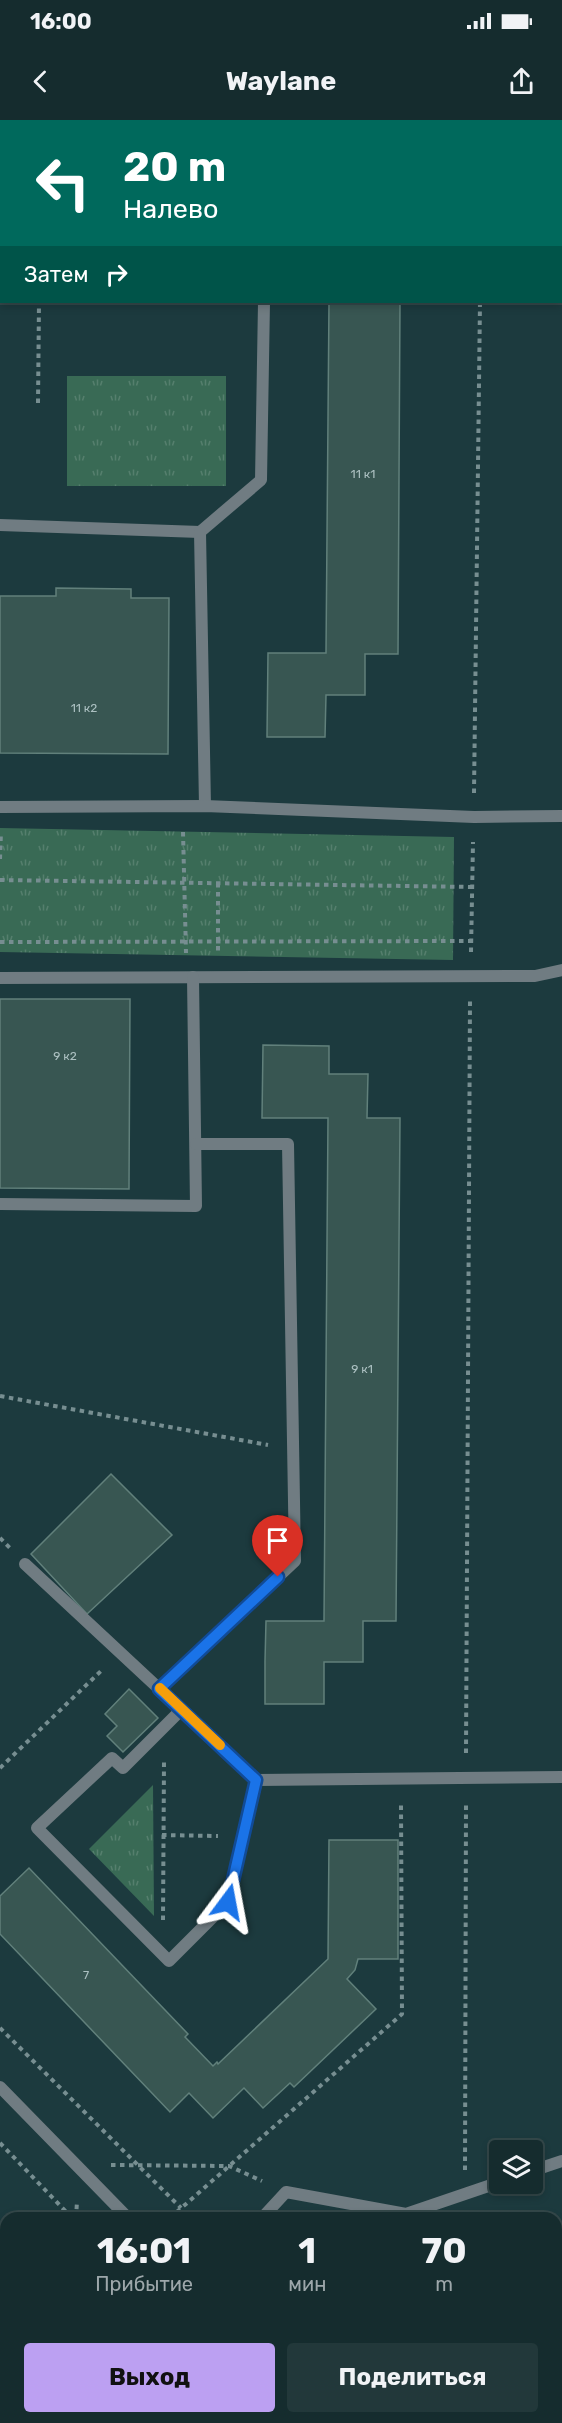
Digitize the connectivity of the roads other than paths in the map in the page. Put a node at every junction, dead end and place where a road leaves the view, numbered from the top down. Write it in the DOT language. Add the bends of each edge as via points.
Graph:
graph roads {
  1 [pos="264,303"];
  2 [pos="0,525"];
  3 [pos="200,532"];
  4 [pos="204,806"];
  5 [pos="0,807"];
  6 [pos="562,816"];
  7 [pos="562,970"];
  8 [pos="190,977"];
  9 [pos="0,978"];
  10 [pos="196,1144"];
  11 [pos="0,1204"];
  12 [pos="25,1564"];
  13 [pos="159,1689"];
  14 [pos="181,1710"];
  15 [pos="562,1777"];
  16 [pos="256,1780"];
  17 [pos="0,2087"];
  18 [pos="562,2161"];
  19 [pos="543,2167"];
  20 [pos="489,2186"];
  21 [pos="122,2212"];
  22 [pos="268,2212"];
  23 [pos="386,2212"];
  24 [pos="417,2212"];
  1 -- 3 [label="lane" via="261,480"];
  2 -- 3 [label="lane"];
  3 -- 4 [label="lane"];
  4 -- 5 [label="lane"];
  4 -- 6 [label="lane" via="474,817"];
  7 -- 8 [label="lane" via="535,976"];
  8 -- 9 [label="lane"];
  8 -- 10 [label="lane"];
  10 -- 11 [label="lane" via="196,1206"];
  10 -- 13 [label="lane" via="288,1144 295,1561"];
  12 -- 13 [label="lane"];
  13 -- 14 [label="lane"];
  14 -- 16 [label="lane"];
  14 -- 16 [label="lane" via="123,1768 112,1758 37,1828 169,1961 228,1902"];
  15 -- 16 [label="lane"];
  17 -- 21 [label="lane"];
  18 -- 19 [label="lane"];
  20 -- 24 [label="lane"];
  22 -- 23 [label="lane" via="286,2192"];
}
